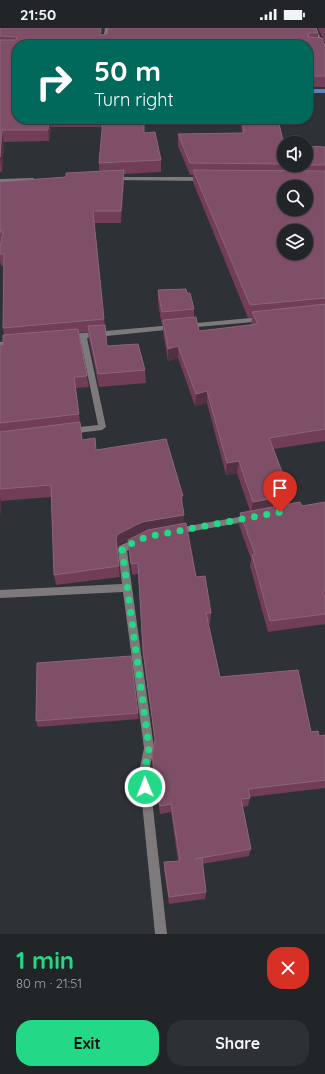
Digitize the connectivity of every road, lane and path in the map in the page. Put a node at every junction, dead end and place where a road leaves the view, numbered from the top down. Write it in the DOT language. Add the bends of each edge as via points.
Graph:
graph roads {
  1 [pos="107,28"];
  2 [pos="314,28"];
  3 [pos="105,40"];
  4 [pos="315,47"];
  5 [pos="323,47"];
  6 [pos="325,52"];
  7 [pos="106,179"];
  8 [pos="208,179"];
  9 [pos="37,180"];
  10 [pos="0,181"];
  11 [pos="270,319"];
  12 [pos="83,335"];
  13 [pos="60,338"];
  14 [pos="23,342"];
  15 [pos="0,344"];
  16 [pos="63,432"];
  17 [pos="263,515"];
  18 [pos="169,533"];
  19 [pos="146,537"];
  20 [pos="128,588"];
  21 [pos="0,594"];
  22 [pos="161,934"];
  1 -- 3 [label="street"];
  2 -- 5 [label="street"];
  4 -- 5 [label="street"];
  5 -- 6 [label="street"];
  7 -- 8 [label="street"];
  9 -- 10 [label="street"];
  11 -- 12 [label="street"];
  12 -- 13 [label="street"];
  12 -- 16 [label="street" via="102,427"];
  14 -- 15 [label="street"];
  17 -- 18 [label="street"];
  19 -- 20 [label="street" via="122,548"];
  20 -- 21 [label="street"];
  20 -- 22 [label="street" via="149,748 144,772"];
}
